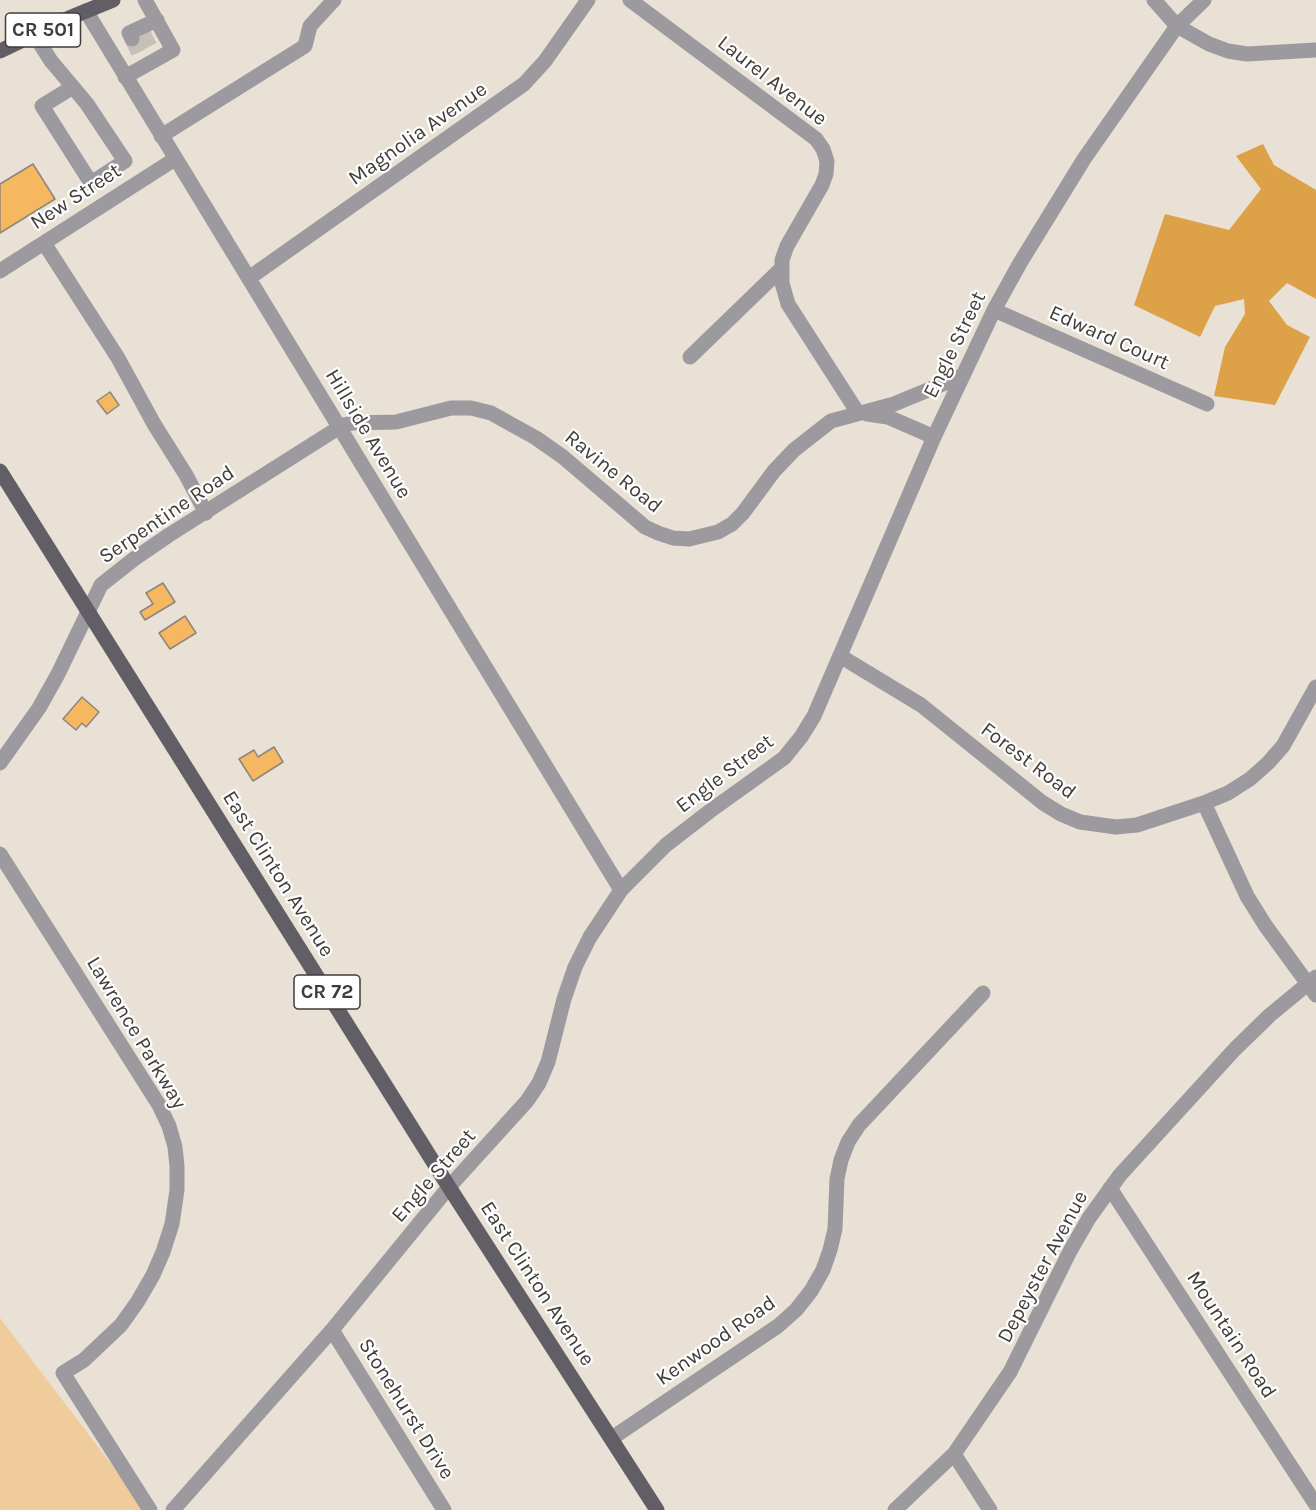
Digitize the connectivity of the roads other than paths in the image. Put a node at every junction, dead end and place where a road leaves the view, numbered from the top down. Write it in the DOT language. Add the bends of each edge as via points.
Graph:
graph roads {
  1 [pos="113,0"];
  2 [pos="145,0"];
  3 [pos="334,0"];
  4 [pos="588,0"];
  5 [pos="630,0"];
  6 [pos="1154,0"];
  7 [pos="1204,0"];
  8 [pos="83,6"];
  9 [pos="156,20"];
  10 [pos="1178,26"];
  11 [pos="34,34"];
  12 [pos="138,34"];
  13 [pos="1316,50"];
  14 [pos="0,51"];
  15 [pos="125,77"];
  16 [pos="73,87"];
  17 [pos="161,136"];
  18 [pos="175,159"];
  19 [pos="44,243"];
  20 [pos="781,269"];
  21 [pos="0,271"];
  22 [pos="249,278"];
  23 [pos="994,310"];
  24 [pos="690,357"];
  25 [pos="963,376"];
  26 [pos="1207,404"];
  27 [pos="858,412"];
  28 [pos="339,427"];
  29 [pos="934,437"];
  30 [pos="0,471"];
  31 [pos="206,513"];
  32 [pos="89,611"];
  33 [pos="840,656"];
  34 [pos="1316,687"];
  35 [pos="0,763"];
  36 [pos="1204,803"];
  37 [pos="0,854"];
  38 [pos="621,890"];
  39 [pos="1313,985"];
  40 [pos="983,993"];
  41 [pos="449,1187"];
  42 [pos="1110,1188"];
  43 [pos="332,1330"];
  44 [pos="612,1438"];
  45 [pos="954,1454"];
  46 [pos="1316,1505"];
  47 [pos="150,1510"];
  48 [pos="173,1510"];
  49 [pos="444,1510"];
  50 [pos="657,1510"];
  51 [pos="895,1510"];
  52 [pos="990,1510"];
  1 -- 8 [label="main road, CR 501"];
  2 -- 9 [label="street"];
  3 -- 17 [label="street" via="310,26 305,46"];
  4 -- 22 [label="street, Magnolia Avenue" via="545,61 519,88"];
  5 -- 20 [label="street, Laurel Avenue" via="816,139 823,150 826,174 787,246"];
  6 -- 10 [label="street"];
  7 -- 10 [label="street, Engle Street"];
  8 -- 11 [label="main road, CR 501"];
  8 -- 15 [label="street, Hillside Avenue"];
  9 -- 12 [label="street"];
  9 -- 15 [label="street" via="173,50 149,58"];
  10 -- 13 [label="street" via="1228,51 1247,54"];
  10 -- 23 [label="street, Engle Street" via="1084,159"];
  11 -- 14 [label="main road, CR 501"];
  11 -- 16 [label="street"];
  15 -- 17 [label="street, Hillside Avenue"];
  16 -- 16 [label="street" via="125,161 91,183 42,106"];
  17 -- 18 [label="street, Hillside Avenue"];
  18 -- 19 [label="street, New Street"];
  18 -- 22 [label="street, Hillside Avenue"];
  19 -- 21 [label="street, New Street"];
  19 -- 31 [label="street" via="118,358"];
  20 -- 24 [label="street"];
  20 -- 27 [label="street, Laurel Avenue" via="788,304"];
  22 -- 28 [label="street, Hillside Avenue"];
  23 -- 25 [label="street, Engle Street"];
  23 -- 26 [label="street, Edward Court"];
  25 -- 27 [label="street, Ravine Road" via="894,404"];
  25 -- 29 [label="street, Engle Street"];
  27 -- 28 [label="street, Ravine Road" via="831,421 794,450 732,524 689,539 658,534 645,527 563,457 491,413 451,408 396,422"];
  27 -- 29 [label="street, Ravine Road" via="888,417"];
  28 -- 31 [label="street, Serpentine Road"];
  28 -- 38 [label="street, Hillside Avenue"];
  29 -- 33 [label="street, Engle Street"];
  30 -- 32 [label="main road, East Clinton Avenue / CR 72"];
  31 -- 32 [label="street, Serpentine Road" via="100,585"];
  32 -- 35 [label="street, Serpentine Road" via="39,708"];
  32 -- 41 [label="main road, East Clinton Avenue / CR 72"];
  33 -- 36 [label="street, Forest Road" via="921,705 1043,803 1080,822 1116,827 1137,825"];
  33 -- 38 [label="street, Engle Street" via="814,716 784,758 666,845"];
  34 -- 36 [label="street, Forest Road" via="1296,726 1268,764 1228,793"];
  36 -- 39 [label="street" via="1247,896"];
  37 -- 47 [label="street, Lawrence Parkway" via="159,1104 175,1147 177,1190 172,1224 153,1275 121,1325 91,1354 63,1373"];
  38 -- 41 [label="street, Engle Street" via="575,967 539,1083 506,1126"];
  39 -- 42 [label="street, Depeyster Avenue" via="1270,1015 1234,1048"];
  40 -- 44 [label="street, Kenwood Road" via="859,1125 848,1142 837,1179 830,1250 823,1270 796,1310"];
  41 -- 43 [label="street, Engle Street"];
  41 -- 44 [label="main road, East Clinton Avenue / CR 72"];
  42 -- 45 [label="street, Depeyster Avenue" via="1070,1251 1010,1372"];
  42 -- 46 [label="street, Mountain Road"];
  43 -- 48 [label="street, Engle Street"];
  43 -- 49 [label="street, Stonehurst Drive"];
  44 -- 50 [label="main road, East Clinton Avenue / CR 72"];
  45 -- 51 [label="street, Depeyster Avenue"];
  45 -- 52 [label="street"];
}
